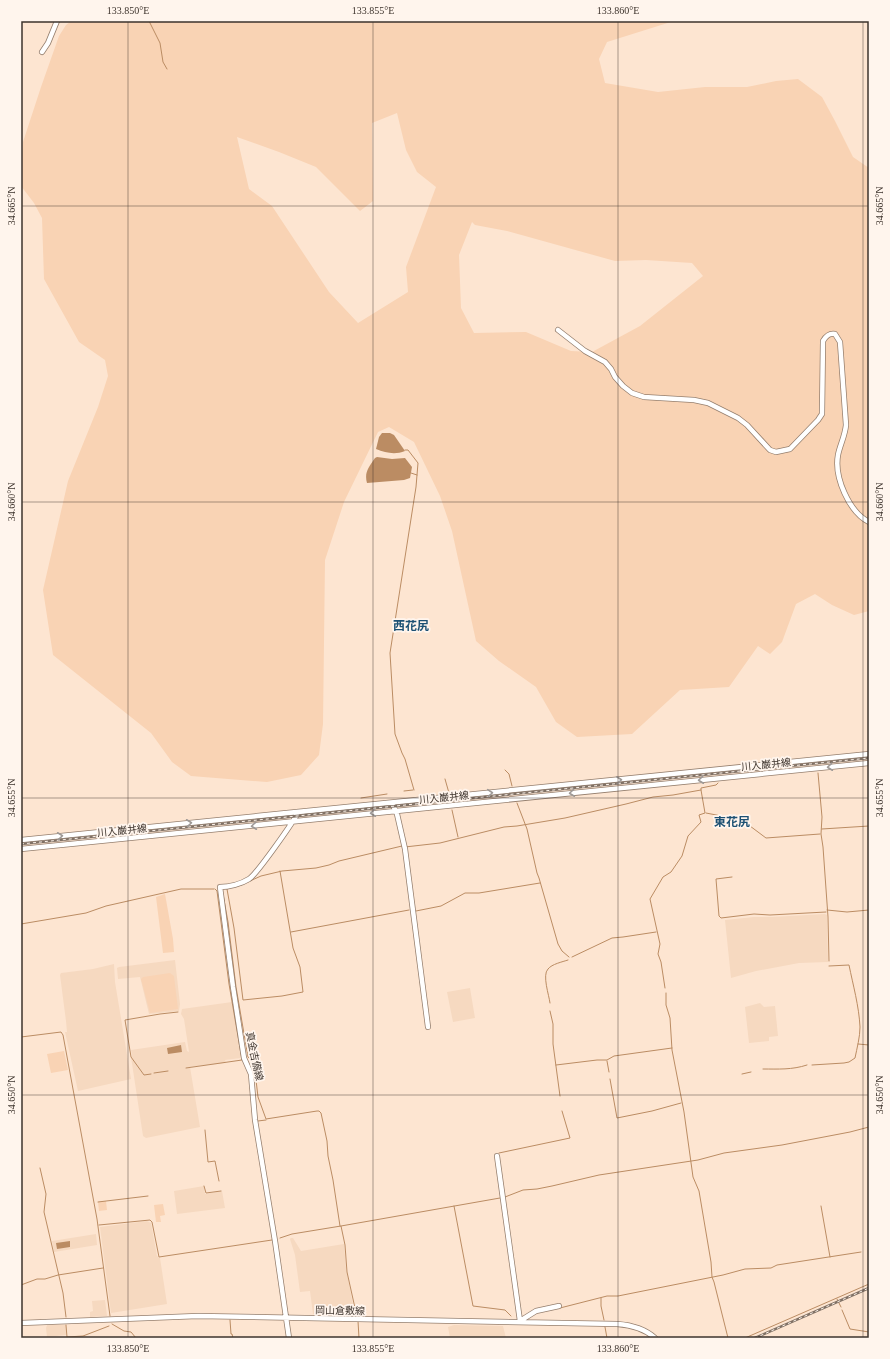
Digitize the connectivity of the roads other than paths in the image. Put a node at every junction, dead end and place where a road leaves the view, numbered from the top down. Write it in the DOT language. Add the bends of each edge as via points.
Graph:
graph roads {
  1 [pos="57,21"];
  2 [pos="42,52"];
  3 [pos="558,330"];
  4 [pos="869,522"];
  5 [pos="869,754"];
  6 [pos="869,763"];
  7 [pos="392,802"];
  8 [pos="396,811"];
  9 [pos="298,812"];
  10 [pos="293,822"];
  11 [pos="21,840"];
  12 [pos="21,849"];
  13 [pos="428,1027"];
  14 [pos="497,1156"];
  15 [pos="559,1306"];
  16 [pos="286,1317"];
  17 [pos="21,1323"];
  18 [pos="289,1338"];
  19 [pos="655,1338"];
  1 -- 2 [label="main road"];
  3 -- 4 [label="main road" via="605,362 615,378 632,393 644,397 708,403 738,418 770,450 776,452 790,449 822,414 822,341 831,333 835,334 840,342 846,425 838,456 838,473 851,504 857,513"];
  7 -- 5 [label="main road, 川入巌井線, one-way"];
  6 -- 8 [label="main road, 川入巌井線, one-way"];
  7 -- 8 [label="main road"];
  7 -- 9 [label="main road, 川入巌井線"];
  8 -- 10 [label="main road, 川入巌井線, one-way"];
  8 -- 13 [label="main road" via="405,847"];
  9 -- 10 [label="main road, 真金吉備線"];
  11 -- 9 [label="main road, 川入巌井線, one-way"];
  10 -- 12 [label="main road, 川入巌井線, one-way"];
  10 -- 16 [label="main road, 真金吉備線" via="251,878 220,887 233,987 244,1058 251,1074 255,1120"];
  14 -- 15 [label="main road" via="520,1321 536,1311"];
  16 -- 17 [label="main road, 岡山倉敷線" via="198,1316"];
  16 -- 18 [label="main road"];
  16 -- 19 [label="main road, 岡山倉敷線" via="624,1324 639,1328"];
}
